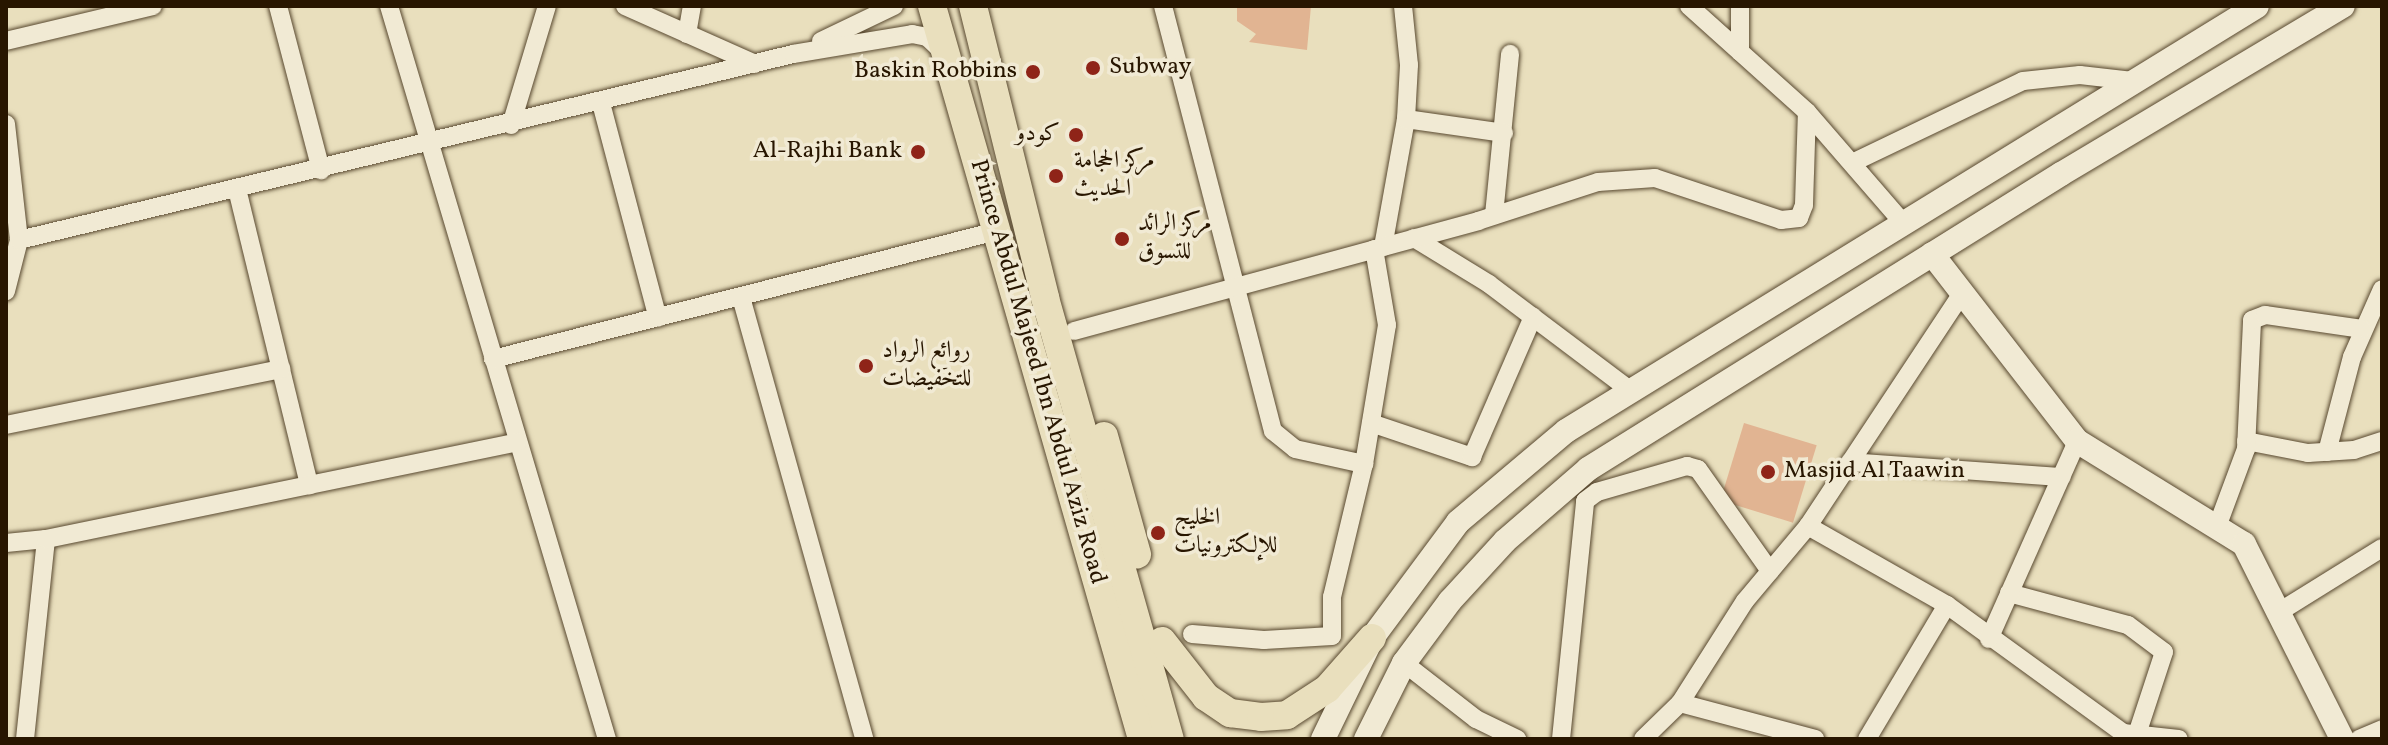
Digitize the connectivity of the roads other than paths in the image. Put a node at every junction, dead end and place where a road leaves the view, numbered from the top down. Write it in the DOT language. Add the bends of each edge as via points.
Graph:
graph roads {
  1 [pos="153,6"];
  2 [pos="278,6"];
  3 [pos="389,6"];
  4 [pos="547,6"];
  5 [pos="625,6"];
  6 [pos="692,6"];
  7 [pos="894,6"];
  8 [pos="932,6"];
  9 [pos="973,6"];
  10 [pos="1163,6"];
  11 [pos="1403,6"];
  12 [pos="1689,6"];
  13 [pos="1740,6"];
  14 [pos="2257,6"];
  15 [pos="2343,6"];
  16 [pos="687,34"];
  17 [pos="6,41"];
  18 [pos="1740,52"];
  19 [pos="793,54"];
  20 [pos="1510,54"];
  21 [pos="946,55"];
  22 [pos="755,64"];
  23 [pos="2133,81"];
  24 [pos="601,103"];
  25 [pos="1807,112"];
  26 [pos="1406,119"];
  27 [pos="6,124"];
  28 [pos="511,125"];
  29 [pos="1504,133"];
  30 [pos="428,146"];
  31 [pos="1854,162"];
  32 [pos="321,170"];
  33 [pos="237,189"];
  34 [pos="1025,212"];
  35 [pos="1494,215"];
  36 [pos="1903,223"];
  37 [pos="997,231"];
  38 [pos="1414,238"];
  39 [pos="19,240"];
  40 [pos="1379,248"];
  41 [pos="1932,254"];
  42 [pos="1235,287"];
  43 [pos="2382,289"];
  44 [pos="6,291"];
  45 [pos="1961,295"];
  46 [pos="741,297"];
  47 [pos="1533,317"];
  48 [pos="658,318"];
  49 [pos="2362,329"];
  50 [pos="1074,331"];
  51 [pos="493,359"];
  52 [pos="281,369"];
  53 [pos="1631,391"];
  54 [pos="1371,423"];
  55 [pos="6,425"];
  56 [pos="2077,441"];
  57 [pos="2246,441"];
  58 [pos="2382,441"];
  59 [pos="517,442"];
  60 [pos="2327,452"];
  61 [pos="1850,462"];
  62 [pos="1364,464"];
  63 [pos="2061,477"];
  64 [pos="309,485"];
  65 [pos="1808,526"];
  66 [pos="2217,527"];
  67 [pos="46,539"];
  68 [pos="6,543"];
  69 [pos="2382,548"];
  70 [pos="1770,571"];
  71 [pos="2009,593"];
  72 [pos="1947,605"];
  73 [pos="2279,612"];
  74 [pos="1192,634"];
  75 [pos="1372,638"];
  76 [pos="1989,639"];
  77 [pos="1162,641"];
  78 [pos="1404,663"];
  79 [pos="1680,703"];
  80 [pos="2382,729"];
  81 [pos="2127,735"];
  82 [pos="1134,737"];
  83 [pos="1808,738"];
  84 [pos="25,739"];
  85 [pos="607,739"];
  86 [pos="864,739"];
  87 [pos="1170,739"];
  88 [pos="1190,739"];
  89 [pos="1323,739"];
  90 [pos="1366,739"];
  91 [pos="1517,739"];
  92 [pos="1561,739"];
  93 [pos="1643,739"];
  94 [pos="1867,739"];
  95 [pos="2179,739"];
  96 [pos="2342,739"];
  97 [pos="2359,739"];
  1 -- 17 [label="street"];
  2 -- 32 [label="street"];
  3 -- 30 [label="street"];
  4 -- 28 [label="street"];
  5 -- 16 [label="street"];
  6 -- 16 [label="street"];
  7 -- 19 [label="street"];
  8 -- 21 [label="main road, Prince Abdul Majeed Ibn Abdul Aziz Road"];
  9 -- 34 [label="main road, Prince Abdul Majeed Ibn Abdul Aziz Road"];
  10 -- 42 [label="street"];
  11 -- 26 [label="street" via="1409,65"];
  12 -- 18 [label="street"];
  13 -- 18 [label="street"];
  14 -- 23 [label="main road"];
  15 -- 41 [label="main road"];
  16 -- 22 [label="street"];
  18 -- 25 [label="street"];
  19 -- 21 [label="street" via="912,34 927,37"];
  19 -- 22 [label="street"];
  20 -- 29 [label="street"];
  21 -- 37 [label="main road, Prince Abdul Majeed Ibn Abdul Aziz Road"];
  22 -- 24 [label="street"];
  23 -- 31 [label="street" via="2080,75 2023,81"];
  23 -- 36 [label="main road"];
  24 -- 28 [label="street"];
  24 -- 48 [label="street"];
  25 -- 31 [label="street"];
  25 -- 35 [label="street" via="1804,205 1799,218 1781,220 1655,178 1598,182"];
  26 -- 29 [label="street"];
  26 -- 40 [label="street"];
  27 -- 39 [label="street"];
  28 -- 30 [label="street"];
  29 -- 35 [label="street"];
  30 -- 32 [label="street"];
  30 -- 51 [label="street"];
  31 -- 36 [label="street"];
  32 -- 33 [label="street"];
  33 -- 39 [label="street"];
  33 -- 52 [label="street"];
  34 -- 50 [label="main road" via="1059,279"];
  34 -- 87 [label="main road, Prince Abdul Majeed Ibn Abdul Aziz Road"];
  35 -- 38 [label="street"];
  36 -- 53 [label="main road"];
  37 -- 46 [label="street"];
  37 -- 82 [label="main road, Prince Abdul Majeed Ibn Abdul Aziz Road"];
  38 -- 40 [label="street"];
  38 -- 47 [label="street"];
  39 -- 44 [label="street"];
  40 -- 42 [label="street"];
  40 -- 54 [label="street" via="1387,325"];
  41 -- 45 [label="main road"];
  41 -- 78 [label="main road" via="1588,469 1505,541"];
  42 -- 50 [label="street"];
  42 -- 62 [label="street" via="1273,431 1295,449"];
  43 -- 49 [label="street"];
  45 -- 56 [label="main road"];
  45 -- 61 [label="street"];
  46 -- 48 [label="street"];
  46 -- 86 [label="street"];
  47 -- 53 [label="street"];
  47 -- 54 [label="street" via="1472,457"];
  48 -- 51 [label="street"];
  49 -- 57 [label="street" via="2265,315 2252,320"];
  49 -- 60 [label="street"];
  50 -- 77 [label="main road"];
  51 -- 59 [label="street"];
  52 -- 55 [label="street"];
  52 -- 64 [label="street"];
  53 -- 75 [label="main road" via="1566,431 1458,522"];
  54 -- 62 [label="street"];
  56 -- 63 [label="street"];
  56 -- 66 [label="main road"];
  57 -- 60 [label="street"];
  57 -- 66 [label="street" via="2240,475"];
  58 -- 60 [label="street"];
  59 -- 64 [label="street"];
  59 -- 85 [label="street"];
  61 -- 63 [label="street"];
  61 -- 65 [label="street"];
  62 -- 74 [label="street" via="1332,597 1332,636 1264,640"];
  63 -- 71 [label="street"];
  64 -- 67 [label="street"];
  65 -- 70 [label="street"];
  65 -- 72 [label="street"];
  66 -- 73 [label="main road" via="2244,544"];
  67 -- 68 [label="street"];
  67 -- 84 [label="street"];
  69 -- 73 [label="street"];
  70 -- 79 [label="street"];
  70 -- 92 [label="street" via="1698,469 1687,466 1597,492 1585,501"];
  71 -- 76 [label="street"];
  71 -- 81 [label="street" via="2128,625 2164,652"];
  72 -- 76 [label="street"];
  72 -- 94 [label="street"];
  73 -- 96 [label="main road"];
  75 -- 77 [label="main road" via="1327,689 1287,715 1261,717 1230,713 1206,697"];
  75 -- 89 [label="main road" via="1344,686"];
  76 -- 81 [label="street"];
  77 -- 88 [label="main road"];
  78 -- 90 [label="main road"];
  78 -- 91 [label="street" via="1476,719"];
  79 -- 83 [label="street"];
  79 -- 93 [label="street"];
  80 -- 97 [label="street"];
  81 -- 95 [label="street"];
}
